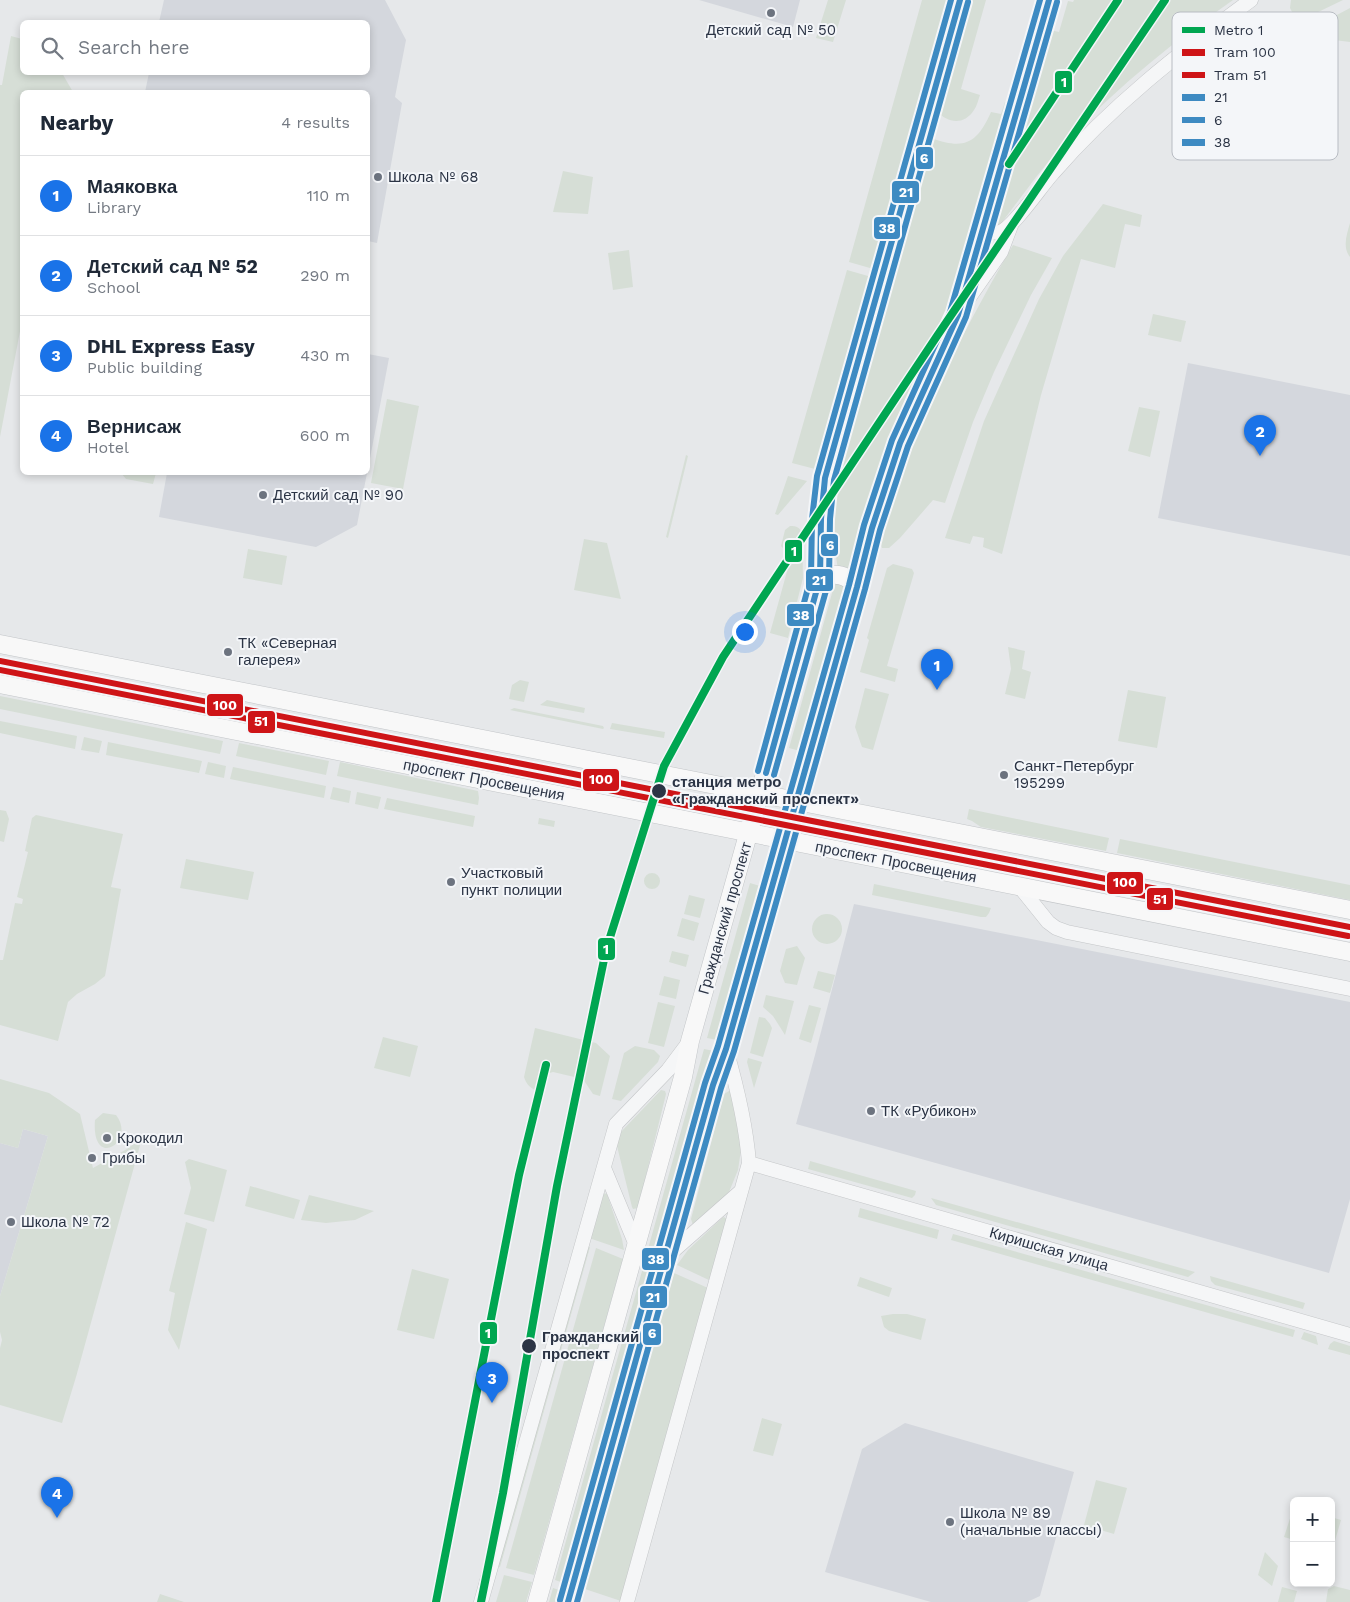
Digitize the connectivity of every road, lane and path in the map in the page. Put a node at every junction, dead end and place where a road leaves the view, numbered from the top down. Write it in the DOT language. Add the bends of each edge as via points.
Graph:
graph roads {
  1 [pos="960,0"];
  2 [pos="1049,0"];
  3 [pos="1251,0"];
  4 [pos="1235,12"];
  5 [pos="1172,60"];
  6 [pos="1013,222"];
  7 [pos="985,224"];
  8 [pos="958,315"];
  9 [pos="820,578"];
  10 [pos="857,587"];
  11 [pos="0,644"];
  12 [pos="0,684"];
  13 [pos="760,793"];
  14 [pos="797,801"];
  15 [pos="749,833"];
  16 [pos="786,840"];
  17 [pos="1019,886"];
  18 [pos="1350,910"];
  19 [pos="1350,952"];
  20 [pos="1350,989"];
  21 [pos="690,1041"];
  22 [pos="726,1049"];
  23 [pos="749,1164"];
  24 [pos="604,1168"];
  25 [pos="740,1192"];
  26 [pos="636,1246"];
  27 [pos="665,1258"];
  28 [pos="1350,1334"];
  29 [pos="481,1602"];
  30 [pos="536,1602"];
  31 [pos="568,1602"];
  32 [pos="627,1602"];
  1 -- 9 [label="main road, Гражданский проспект" via="825,478"];
  2 -- 7 [label="main road"];
  3 -- 4 [label="street"];
  5 -- 6 [label="street" via="1078,144"];
  6 -- 7 [label="street" via="993,233"];
  6 -- 8 [label="street" via="1000,252"];
  7 -- 8 [label="main road"];
  8 -- 10 [label="main road" via="900,443 872,528"];
  9 -- 10 [label="main road" via="830,574 841,575 851,579"];
  9 -- 13 [label="main road, Гражданский проспект"];
  10 -- 14 [label="main road"];
  11 -- 13 [label="main road"];
  12 -- 15 [label="main road, проспект Просвещения"];
  13 -- 14 [label="main road"];
  13 -- 15 [label="main road, Гражданский проспект"];
  14 -- 16 [label="main road"];
  14 -- 18 [label="main road"];
  15 -- 16 [label="main road, проспект Просвещения"];
  15 -- 21 [label="main road, Гражданский проспект"];
  16 -- 17 [label="main road, проспект Просвещения"];
  16 -- 22 [label="main road"];
  17 -- 19 [label="main road, проспект Просвещения"];
  17 -- 20 [label="street" via="1048,922 1067,932"];
  21 -- 24 [label="street" via="668,1070 616,1124"];
  21 -- 26 [label="main road, Гражданский проспект"];
  22 -- 23 [label="street" via="739,1093"];
  22 -- 27 [label="main road"];
  23 -- 25 [label="street"];
  23 -- 28 [label="street, Киришская улица"];
  24 -- 26 [label="street"];
  24 -- 29 [label="street"];
  25 -- 27 [label="street"];
  25 -- 32 [label="street"];
  26 -- 30 [label="main road, Гражданский проспект"];
  27 -- 31 [label="main road"];
}
